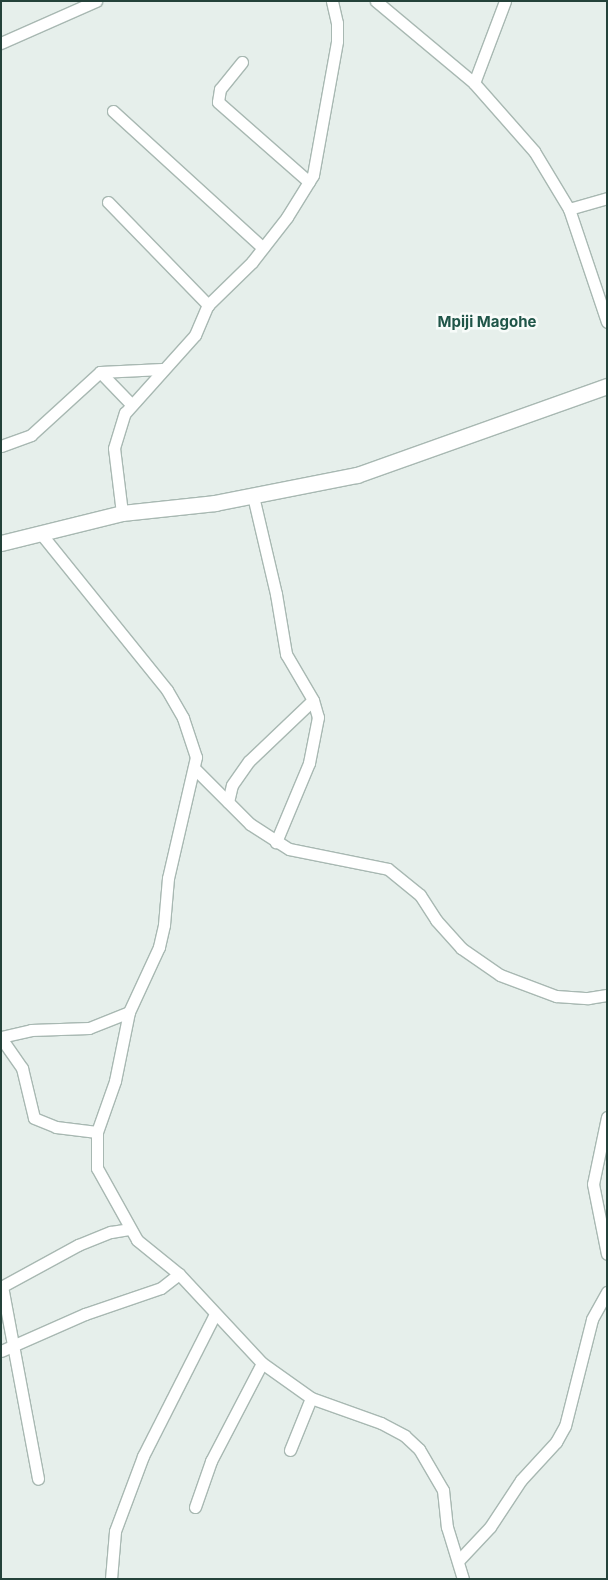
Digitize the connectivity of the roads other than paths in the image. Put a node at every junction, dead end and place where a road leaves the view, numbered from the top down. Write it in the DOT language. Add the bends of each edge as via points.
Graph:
graph roads {
  1 [pos="96,1"];
  2 [pos="332,1"];
  3 [pos="376,1"];
  4 [pos="505,1"];
  5 [pos="1,43"];
  6 [pos="242,62"];
  7 [pos="474,84"];
  8 [pos="113,112"];
  9 [pos="309,182"];
  10 [pos="604,198"];
  11 [pos="108,202"];
  12 [pos="569,209"];
  13 [pos="263,248"];
  14 [pos="208,305"];
  15 [pos="607,322"];
  16 [pos="162,369"];
  17 [pos="100,372"];
  18 [pos="607,386"];
  19 [pos="131,404"];
  20 [pos="1,446"];
  21 [pos="253,496"];
  22 [pos="122,513"];
  23 [pos="42,535"];
  24 [pos="1,543"];
  25 [pos="313,700"];
  26 [pos="195,769"];
  27 [pos="228,802"];
  28 [pos="276,842"];
  29 [pos="607,994"];
  30 [pos="130,1012"];
  31 [pos="1,1038"];
  32 [pos="607,1117"];
  33 [pos="97,1132"];
  34 [pos="129,1229"];
  35 [pos="607,1254"];
  36 [pos="179,1274"];
  37 [pos="2,1286"];
  38 [pos="607,1292"];
  39 [pos="215,1314"];
  40 [pos="13,1347"];
  41 [pos="1,1351"];
  42 [pos="262,1364"];
  43 [pos="310,1398"];
  44 [pos="290,1450"];
  45 [pos="38,1479"];
  46 [pos="195,1507"];
  47 [pos="459,1560"];
  48 [pos="111,1579"];
  49 [pos="463,1579"];
  1 -- 5 [label="street"];
  2 -- 9 [label="street" via="337,23 335,55 318,156"];
  3 -- 7 [label="street"];
  4 -- 7 [label="street"];
  6 -- 9 [label="street" via="220,89 218,102"];
  7 -- 12 [label="street" via="534,151"];
  8 -- 13 [label="street"];
  9 -- 13 [label="street"];
  10 -- 12 [label="street"];
  11 -- 14 [label="street"];
  12 -- 15 [label="street"];
  13 -- 14 [label="street"];
  14 -- 16 [label="street" via="195,335"];
  16 -- 17 [label="street"];
  16 -- 19 [label="street"];
  17 -- 19 [label="street"];
  17 -- 20 [label="street" via="31,435"];
  18 -- 21 [label="street" via="381,468"];
  19 -- 22 [label="street" via="119,428 114,448"];
  21 -- 22 [label="street"];
  21 -- 25 [label="street" via="286,654"];
  22 -- 23 [label="street"];
  23 -- 24 [label="street"];
  23 -- 26 [label="street" via="167,690 192,741"];
  25 -- 27 [label="street" via="249,761 232,785"];
  25 -- 28 [label="street" via="318,717 316,741 299,793"];
  26 -- 27 [label="street"];
  26 -- 30 [label="street" via="175,841 159,947"];
  27 -- 28 [label="street" via="250,824"];
  28 -- 29 [label="street" via="299,853 374,864 388,870 420,895 436,920 461,948 500,975 529,989 574,998"];
  30 -- 31 [label="street" via="89,1028 31,1030"];
  30 -- 33 [label="street" via="115,1081"];
  31 -- 33 [label="street" via="22,1068 28,1104 34,1118 56,1127"];
  32 -- 35 [label="street" via="593,1184"];
  33 -- 34 [label="street" via="97,1168"];
  34 -- 36 [label="street"];
  34 -- 37 [label="street" via="111,1232 78,1245"];
  36 -- 39 [label="street"];
  36 -- 40 [label="street" via="160,1288 85,1314"];
  37 -- 40 [label="street"];
  38 -- 47 [label="street" via="590,1326 565,1426 556,1442 521,1480 490,1527"];
  39 -- 42 [label="street"];
  39 -- 48 [label="street" via="143,1456 115,1531"];
  40 -- 41 [label="street"];
  40 -- 45 [label="street"];
  42 -- 43 [label="street"];
  42 -- 46 [label="street" via="211,1461"];
  43 -- 44 [label="street"];
  43 -- 47 [label="street" via="381,1424 405,1436 419,1449 443,1490 447,1527"];
  47 -- 49 [label="street"];
}
